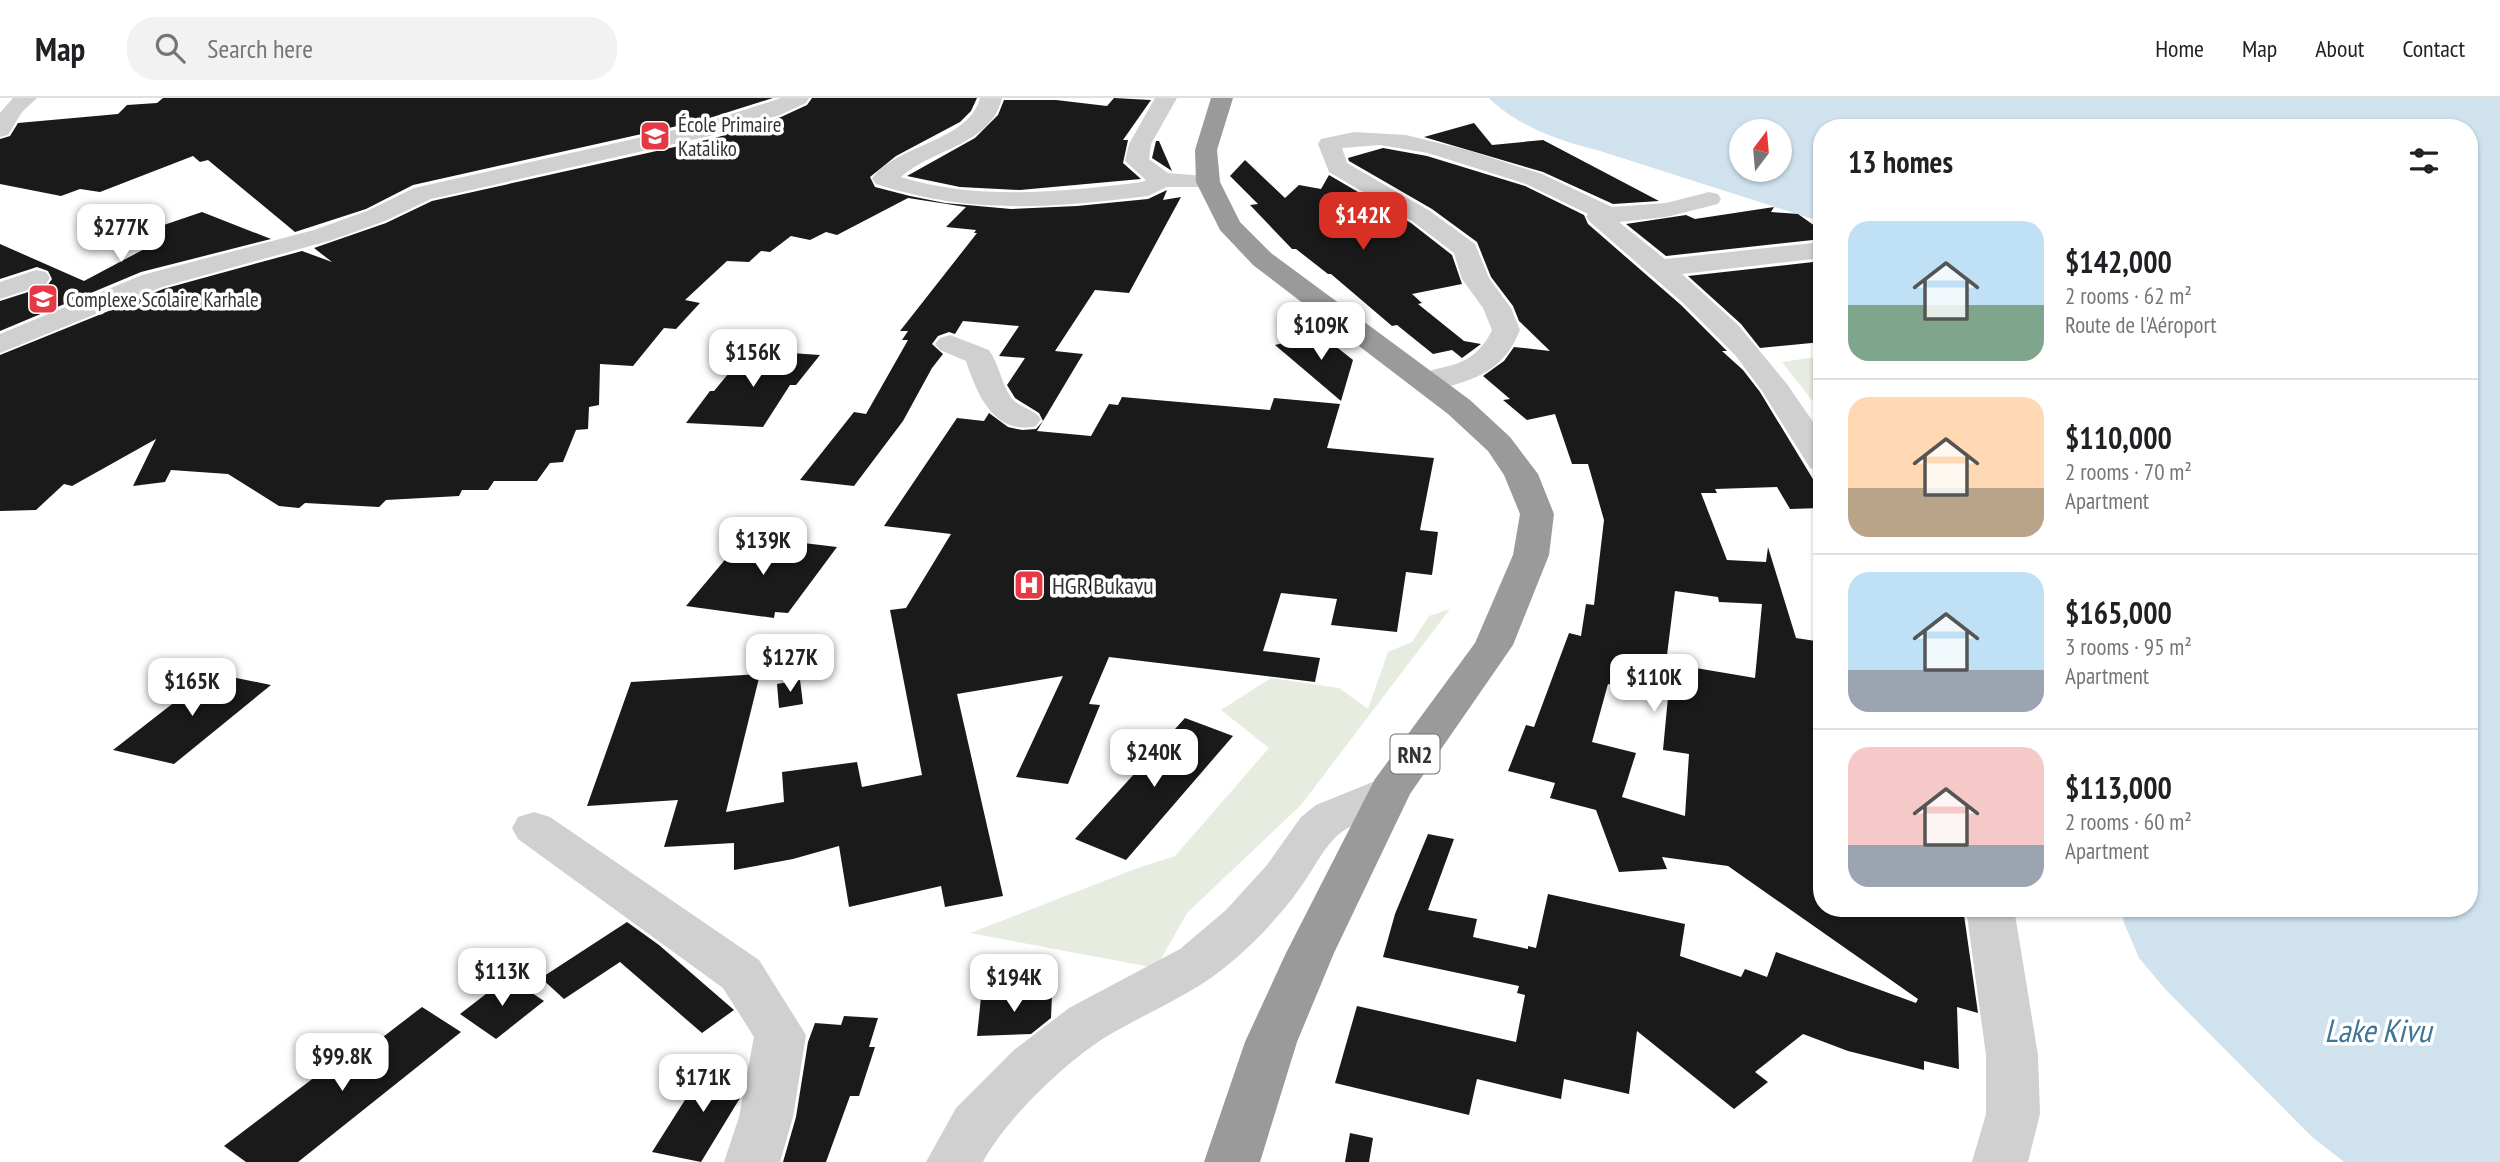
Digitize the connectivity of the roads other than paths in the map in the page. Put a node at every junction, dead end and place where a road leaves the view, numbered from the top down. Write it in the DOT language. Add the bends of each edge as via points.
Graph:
graph roads {
  1 [pos="26,98"];
  2 [pos="798,98"];
  3 [pos="991,98"];
  4 [pos="1166,98"];
  5 [pos="1222,98"];
  6 [pos="0,130"];
  7 [pos="1162,180"];
  8 [pos="1208,182"];
  9 [pos="1709,199"];
  10 [pos="1608,215"];
  11 [pos="1813,251"];
  12 [pos="1660,268"];
  13 [pos="36,278"];
  14 [pos="0,291"];
  15 [pos="0,344"];
  16 [pos="950,344"];
  17 [pos="1427,383"];
  18 [pos="1025,419"];
  19 [pos="1813,447"];
  20 [pos="1390,790"];
  21 [pos="534,828"];
  22 [pos="1991,917"];
  23 [pos="752,1162"];
  24 [pos="954,1162"];
  25 [pos="1232,1162"];
  26 [pos="2000,1162"];
  1 -- 6 [label="street"];
  2 -- 15 [label="street" via="706,130 423,193 323,235 152,281"];
  3 -- 7 [label="street" via="988,111 948,144 901,164 884,179 972,200 1000,201 1149,189"];
  4 -- 7 [label="street" via="1140,144 1137,161"];
  5 -- 8 [label="highway, RN2" via="1206,150"];
  7 -- 8 [label="street"];
  8 -- 17 [label="highway, RN2" via="1230,225 1262,260"];
  9 -- 10 [label="street" via="1666,210"];
  10 -- 12 [label="street" via="1599,217"];
  10 -- 17 [label="street" via="1534,179 1396,139 1365,137 1329,144 1337,167 1421,216 1466,250 1476,279 1497,308 1506,330 1493,357"];
  11 -- 12 [label="street"];
  12 -- 19 [label="street" via="1745,349"];
  13 -- 14 [label="street"];
  16 -- 18 [label="street" via="979,356 994,398 1012,416"];
  17 -- 20 [label="highway, RN2" via="1499,444 1521,474 1537,514 1531,555 1494,645"];
  20 -- 24 [label="street" via="1332,816 1317,828 1243,923 1197,962 1087,1023 1033,1065 975,1124"];
  20 -- 25 [label="highway, RN2" via="1271,1042"];
  21 -- 23 [label="street" via="740,974 767,1015 780,1035 766,1117"];
  22 -- 26 [label="street" via="2012,1055 2013,1114"];
}
